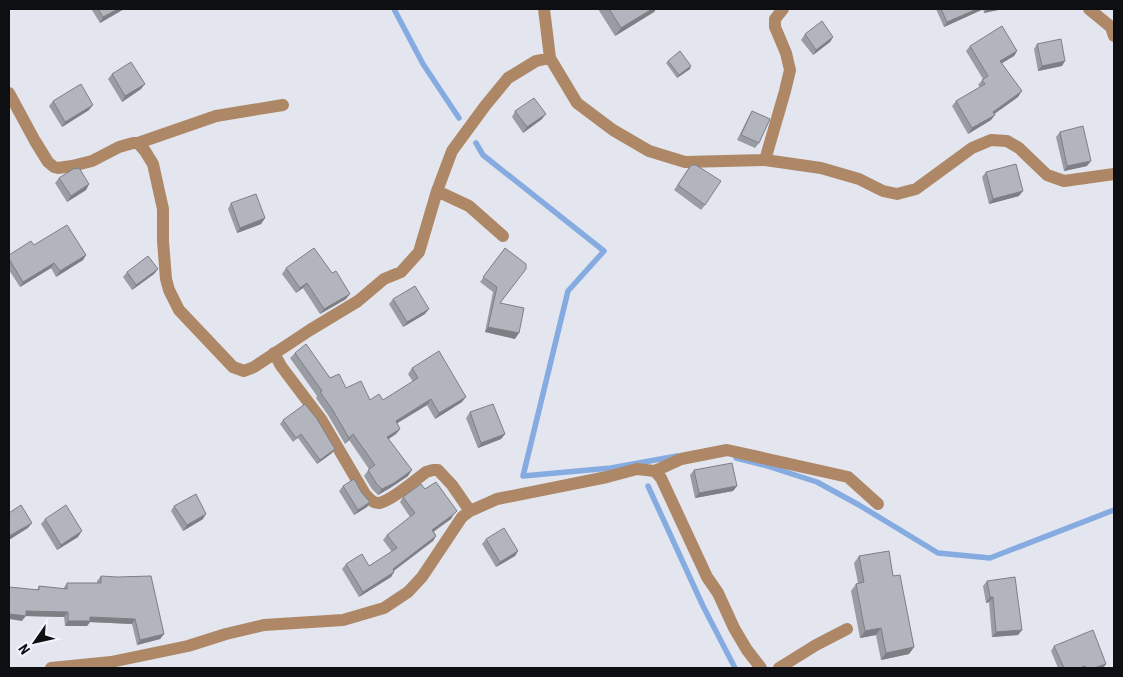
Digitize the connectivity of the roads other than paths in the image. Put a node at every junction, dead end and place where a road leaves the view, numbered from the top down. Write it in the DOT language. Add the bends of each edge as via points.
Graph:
graph roads {
  1 [pos="544,9"];
  2 [pos="782,9"];
  3 [pos="1089,9"];
  4 [pos="1114,36"];
  5 [pos="550,58"];
  6 [pos="9,93"];
  7 [pos="283,105"];
  8 [pos="138,144"];
  9 [pos="764,160"];
  10 [pos="1114,174"];
  11 [pos="437,191"];
  12 [pos="503,236"];
  13 [pos="274,353"];
  14 [pos="655,470"];
  15 [pos="878,504"];
  16 [pos="470,510"];
  17 [pos="847,629"];
  18 [pos="51,668"];
  19 [pos="760,668"];
  20 [pos="779,668"];
  1 -- 5 [label="street"];
  2 -- 9 [label="street" via="775,19 775,27 790,70"];
  3 -- 4 [label="street" via="1112,27"];
  5 -- 9 [label="street" via="577,103 649,151 686,162"];
  5 -- 11 [label="street" via="508,78 452,151"];
  6 -- 8 [label="street" via="35,141 54,167 72,166 133,143"];
  7 -- 8 [label="street" via="216,116"];
  8 -- 13 [label="street" via="153,164 163,209 166,279 179,310 233,367 244,371"];
  9 -- 10 [label="street" via="821,168 897,194 916,189 972,148 991,140 1007,141 1019,148 1046,175 1064,182"];
  11 -- 12 [label="street" via="469,206"];
  11 -- 13 [label="street" via="420,252 401,272 384,279 358,301"];
  13 -- 16 [label="street" via="321,418 372,501 387,500 426,472 438,470"];
  14 -- 15 [label="street" via="681,460 728,450 848,477"];
  14 -- 16 [label="street" via="637,470 497,499"];
  14 -- 19 [label="street" via="734,628"];
  16 -- 18 [label="street" via="422,577 408,592 384,608 343,620 264,625 188,646 111,662"];
  17 -- 20 [label="street"];
}
